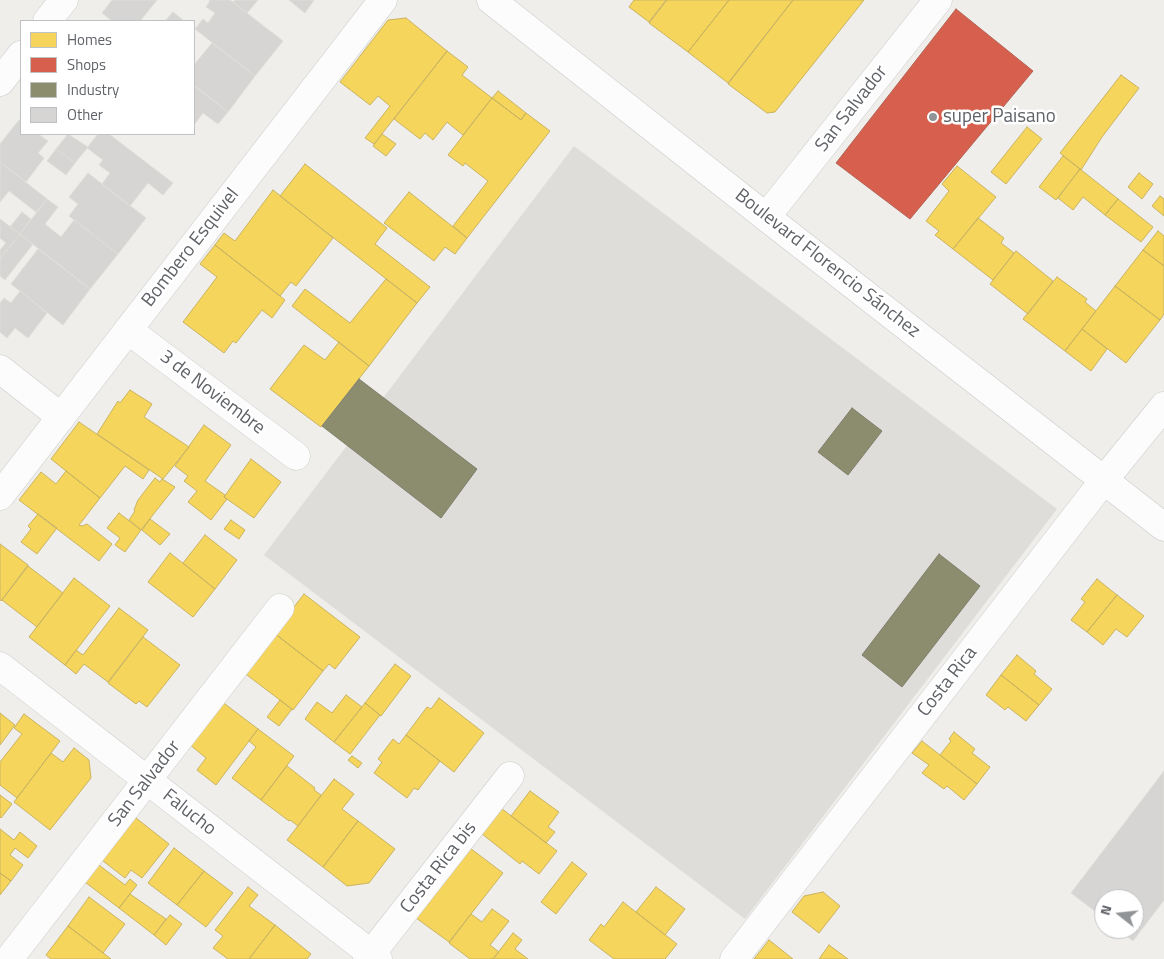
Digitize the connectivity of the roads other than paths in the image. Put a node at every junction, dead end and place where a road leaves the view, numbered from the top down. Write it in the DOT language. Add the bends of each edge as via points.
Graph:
graph roads {
  1 [pos="64,0"];
  2 [pos="383,0"];
  3 [pos="491,0"];
  4 [pos="938,0"];
  5 [pos="48,20"];
  6 [pos="20,56"];
  7 [pos="0,82"];
  8 [pos="766,217"];
  9 [pos="128,330"];
  10 [pos="0,369"];
  11 [pos="1164,406"];
  12 [pos="61,417"];
  13 [pos="296,456"];
  14 [pos="1104,480"];
  15 [pos="0,496"];
  16 [pos="1164,527"];
  17 [pos="280,608"];
  18 [pos="0,666"];
  19 [pos="510,776"];
  20 [pos="148,781"];
  21 [pos="372,957"];
  22 [pos="9,959"];
  23 [pos="734,959"];
  1 -- 5 [label="street"];
  2 -- 9 [label="street, Bombero Esquivel"];
  3 -- 8 [label="street, Boulevard Florencio Sánchez"];
  4 -- 8 [label="street, San Salvador"];
  6 -- 7 [label="street"];
  8 -- 14 [label="street, Boulevard Florencio Sánchez"];
  9 -- 12 [label="street, Bombero Esquivel"];
  9 -- 13 [label="street, 3 de Noviembre"];
  10 -- 12 [label="street"];
  11 -- 14 [label="street, Costa Rica"];
  12 -- 15 [label="street, Bombero Esquivel"];
  14 -- 16 [label="street, Boulevard Florencio Sánchez"];
  14 -- 23 [label="street, Costa Rica"];
  17 -- 20 [label="street, San Salvador"];
  18 -- 20 [label="street, Falucho"];
  19 -- 21 [label="street, Costa Rica bis"];
  20 -- 21 [label="street, Falucho"];
  20 -- 22 [label="street, San Salvador"];
}
